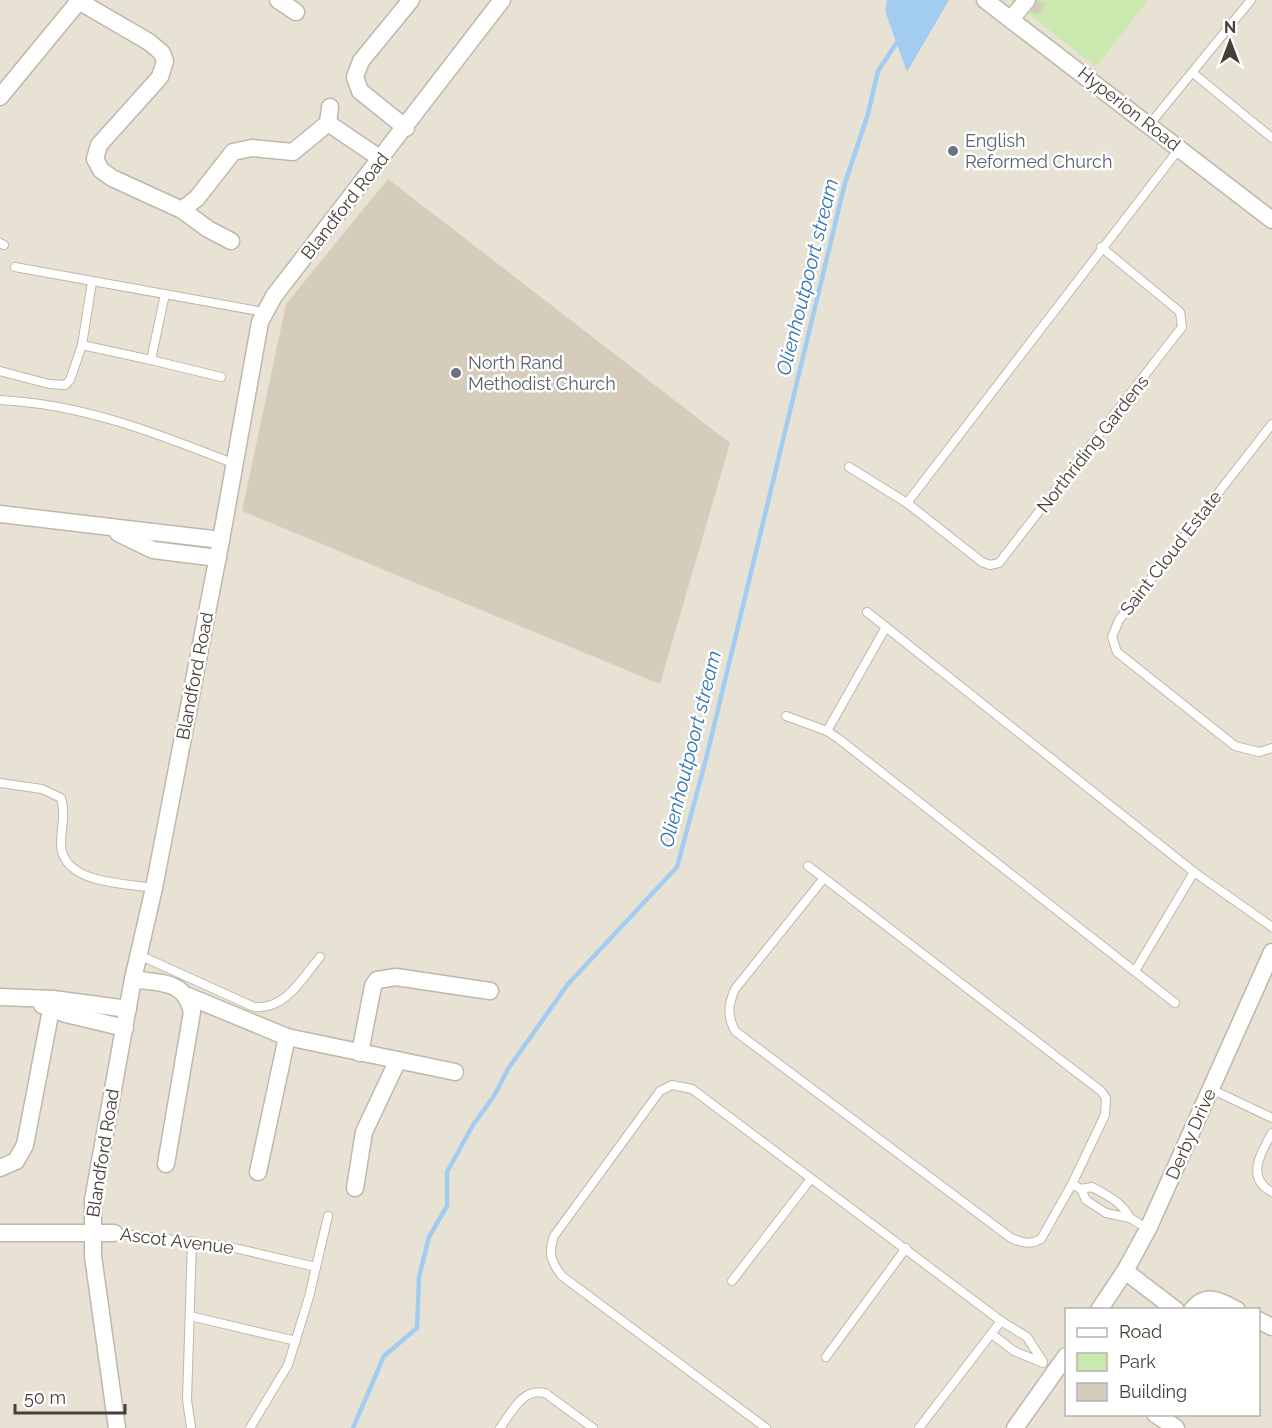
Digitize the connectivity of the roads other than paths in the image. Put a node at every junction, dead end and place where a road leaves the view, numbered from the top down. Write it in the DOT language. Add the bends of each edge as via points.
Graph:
graph roads {
  1 [pos="78,0"];
  2 [pos="278,0"];
  3 [pos="411,0"];
  4 [pos="502,0"];
  5 [pos="985,0"];
  6 [pos="1026,0"];
  7 [pos="1251,0"];
  8 [pos="296,12"];
  9 [pos="1011,19"];
  10 [pos="1192,73"];
  11 [pos="0,97"];
  12 [pos="1150,124"];
  13 [pos="406,128"];
  14 [pos="1272,138"];
  15 [pos="1179,148"];
  16 [pos="381,159"];
  17 [pos="182,210"];
  18 [pos="1272,220"];
  19 [pos="231,241"];
  20 [pos="1101,247"];
  21 [pos="15,267"];
  22 [pos="92,282"];
  23 [pos="165,294"];
  24 [pos="264,312"];
  25 [pos="82,345"];
  26 [pos="152,360"];
  27 [pos="0,371"];
  28 [pos="221,377"];
  29 [pos="0,400"];
  30 [pos="1272,424"];
  31 [pos="235,464"];
  32 [pos="849,467"];
  33 [pos="907,503"];
  34 [pos="0,514"];
  35 [pos="112,529"];
  36 [pos="221,540"];
  37 [pos="218,558"];
  38 [pos="867,612"];
  39 [pos="886,627"];
  40 [pos="786,716"];
  41 [pos="827,731"];
  42 [pos="1272,748"];
  43 [pos="0,783"];
  44 [pos="808,866"];
  45 [pos="1194,872"];
  46 [pos="824,878"];
  47 [pos="154,888"];
  48 [pos="1272,927"];
  49 [pos="1272,952"];
  50 [pos="139,955"];
  51 [pos="320,957"];
  52 [pos="1135,971"];
  53 [pos="133,979"];
  54 [pos="490,991"];
  55 [pos="188,996"];
  56 [pos="0,997"];
  57 [pos="1175,1003"];
  58 [pos="52,1004"];
  59 [pos="128,1008"];
  60 [pos="125,1028"];
  61 [pos="287,1037"];
  62 [pos="360,1053"];
  63 [pos="398,1060"];
  64 [pos="455,1072"];
  65 [pos="1211,1089"];
  66 [pos="1272,1118"];
  67 [pos="1272,1133"];
  68 [pos="166,1164"];
  69 [pos="0,1168"];
  70 [pos="258,1172"];
  71 [pos="810,1180"];
  72 [pos="1072,1184"];
  73 [pos="355,1188"];
  74 [pos="1081,1189"];
  75 [pos="1272,1192"];
  76 [pos="328,1216"];
  77 [pos="1130,1218"];
  78 [pos="1149,1229"];
  79 [pos="91,1232"];
  80 [pos="0,1233"];
  81 [pos="114,1233"];
  82 [pos="192,1241"];
  83 [pos="906,1248"];
  84 [pos="316,1267"];
  85 [pos="1125,1271"];
  86 [pos="732,1281"];
  87 [pos="1100,1308"];
  88 [pos="1173,1308"];
  89 [pos="1194,1308"];
  90 [pos="1232,1308"];
  91 [pos="190,1316"];
  92 [pos="1001,1322"];
  93 [pos="993,1335"];
  94 [pos="296,1341"];
  95 [pos="826,1357"];
  96 [pos="1065,1357"];
  97 [pos="1049,1367"];
  98 [pos="1158,1416"];
  99 [pos="117,1428"];
  100 [pos="191,1428"];
  101 [pos="250,1428"];
  102 [pos="500,1428"];
  103 [pos="593,1428"];
  104 [pos="766,1428"];
  105 [pos="919,1428"];
  106 [pos="1015,1428"];
  107 [pos="1176,1428"];
  1 -- 11 [label="street"];
  1 -- 17 [label="street" via="149,42 165,61 160,77 99,145 96,165 112,178"];
  2 -- 8 [label="street"];
  3 -- 13 [label="street" via="361,61 355,77 360,91"];
  4 -- 13 [label="street, Blandford Road"];
  5 -- 9 [label="street, Hyperion Road"];
  6 -- 9 [label="street"];
  7 -- 10 [label="lane"];
  9 -- 12 [label="street, Hyperion Road"];
  10 -- 12 [label="lane"];
  10 -- 14 [label="lane"];
  12 -- 15 [label="street, Hyperion Road"];
  13 -- 16 [label="street, Blandford Road"];
  15 -- 18 [label="street, Hyperion Road"];
  15 -- 20 [label="lane"];
  16 -- 17 [label="street" via="329,115 293,152 252,148 232,152 197,198"];
  16 -- 24 [label="street, Blandford Road"];
  17 -- 19 [label="street"];
  20 -- 33 [label="lane"];
  20 -- 33 [label="lane, Northriding Gardens" via="1180,312 1183,322 1119,411 999,563 982,562"];
  21 -- 22 [label="lane"];
  22 -- 23 [label="lane"];
  22 -- 25 [label="lane"];
  23 -- 24 [label="lane"];
  23 -- 26 [label="lane"];
  24 -- 31 [label="street, Blandford Road"];
  25 -- 26 [label="lane"];
  25 -- 27 [label="lane" via="65,385"];
  26 -- 28 [label="lane"];
  29 -- 31 [label="lane" via="78,410 113,419"];
  30 -- 42 [label="lane, Saint Cloud Estate" via="1119,620 1112,637 1117,652 1235,746 1259,752"];
  31 -- 36 [label="street, Blandford Road"];
  32 -- 33 [label="lane, Northriding Gardens"];
  34 -- 35 [label="street"];
  35 -- 36 [label="street"];
  35 -- 37 [label="street" via="153,550"];
  36 -- 37 [label="street, Blandford Road"];
  37 -- 47 [label="street, Blandford Road"];
  38 -- 39 [label="lane"];
  39 -- 41 [label="lane"];
  39 -- 45 [label="lane"];
  40 -- 41 [label="lane"];
  41 -- 52 [label="lane"];
  43 -- 47 [label="lane" via="42,789 61,798 62,853 66,864 76,872"];
  44 -- 46 [label="lane"];
  45 -- 48 [label="lane"];
  45 -- 52 [label="lane"];
  46 -- 72 [label="lane" via="1101,1090 1106,1098 1105,1115"];
  46 -- 72 [label="lane" via="735,989 728,1018 735,1031 1011,1238 1029,1243 1041,1239"];
  47 -- 50 [label="street, Blandford Road"];
  49 -- 65 [label="street, Derby Drive"];
  50 -- 51 [label="lane" via="254,1007 267,1008 284,1000"];
  50 -- 53 [label="street, Blandford Road"];
  52 -- 57 [label="lane"];
  53 -- 55 [label="street" via="176,987"];
  53 -- 59 [label="street, Blandford Road"];
  54 -- 62 [label="street" via="396,977 377,980"];
  55 -- 61 [label="street"];
  55 -- 68 [label="street" via="192,1012"];
  56 -- 58 [label="street" via="26,997"];
  58 -- 59 [label="street"];
  58 -- 60 [label="street"];
  58 -- 69 [label="street" via="25,1145 16,1161"];
  59 -- 60 [label="street, Blandford Road"];
  60 -- 79 [label="street, Blandford Road" via="97,1169"];
  61 -- 62 [label="street"];
  61 -- 70 [label="street"];
  62 -- 63 [label="street"];
  63 -- 64 [label="street"];
  63 -- 73 [label="street" via="364,1132"];
  65 -- 66 [label="lane"];
  65 -- 78 [label="street, Derby Drive"];
  67 -- 75 [label="lane" via="1258,1157 1256,1171"];
  71 -- 83 [label="lane"];
  71 -- 86 [label="lane"];
  71 -- 104 [label="lane" via="692,1089 672,1086 660,1091 554,1236 549,1249 552,1263 562,1276"];
  72 -- 74 [label="lane"];
  74 -- 77 [label="lane" via="1086,1200 1106,1213"];
  74 -- 77 [label="lane" via="1092,1187 1116,1201"];
  76 -- 84 [label="lane"];
  77 -- 78 [label="lane"];
  78 -- 85 [label="street, Derby Drive"];
  79 -- 80 [label="street, Ascot Avenue"];
  79 -- 81 [label="street, Ascot Avenue"];
  79 -- 99 [label="street, Blandford Road"];
  81 -- 82 [label="lane, Ascot Avenue"];
  82 -- 84 [label="lane, Ascot Avenue"];
  82 -- 91 [label="lane"];
  83 -- 92 [label="lane"];
  83 -- 95 [label="lane"];
  84 -- 94 [label="lane"];
  85 -- 87 [label="street, Derby Drive"];
  85 -- 88 [label="street"];
  89 -- 90 [label="street" via="1203,1300 1212,1299"];
  91 -- 94 [label="lane"];
  91 -- 100 [label="lane" via="187,1400"];
  92 -- 93 [label="lane"];
  92 -- 97 [label="lane" via="1027,1337"];
  93 -- 97 [label="lane" via="1014,1351"];
  93 -- 105 [label="lane"];
  94 -- 101 [label="lane" via="276,1387"];
  96 -- 97 [label="street"];
  97 -- 106 [label="street"];
  98 -- 107 [label="street"];
  102 -- 103 [label="lane" via="523,1397 537,1391"];
}
